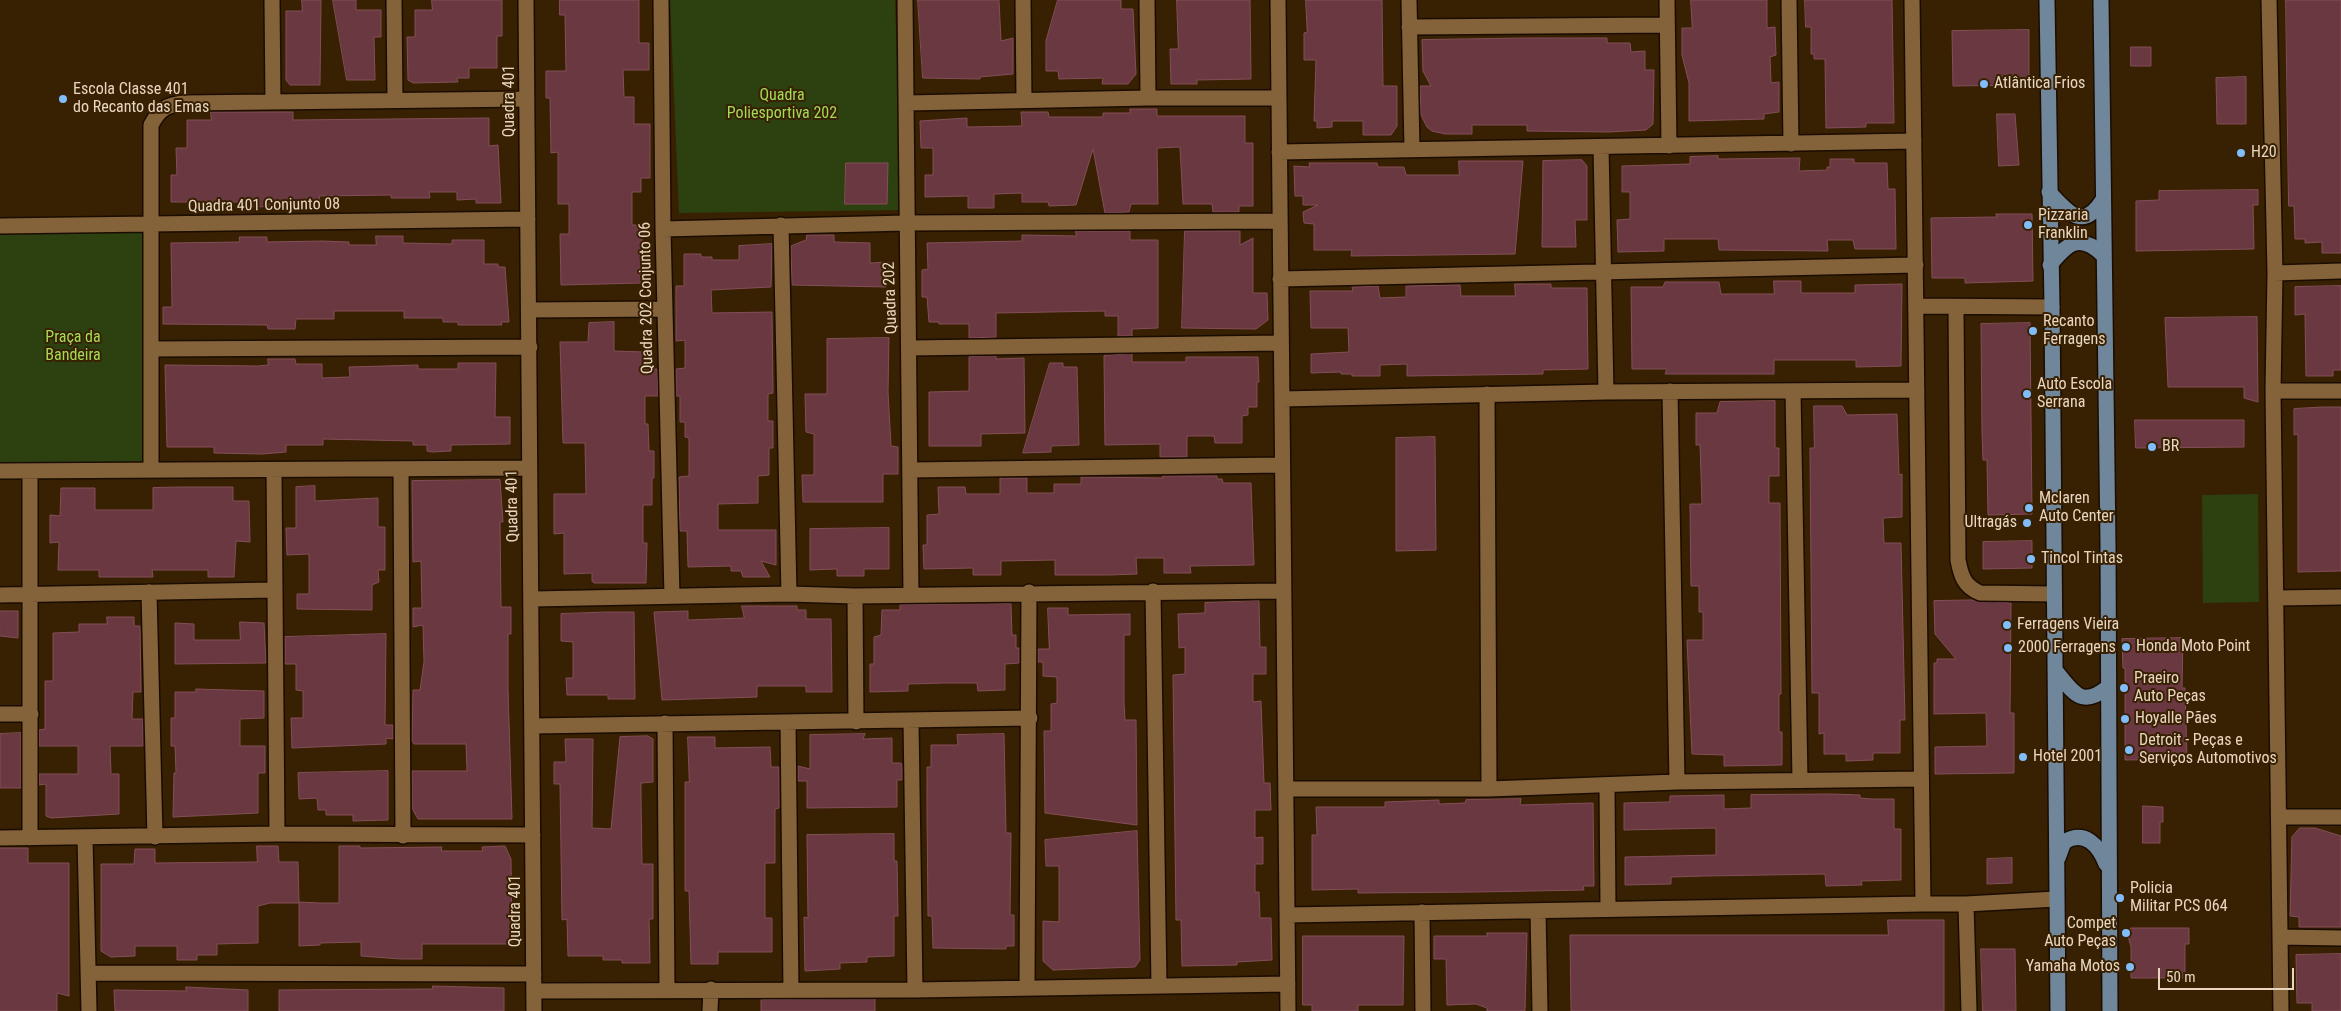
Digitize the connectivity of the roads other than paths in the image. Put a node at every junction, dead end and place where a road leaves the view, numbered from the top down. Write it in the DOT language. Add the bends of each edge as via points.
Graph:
graph roads {
  1 [pos="272,0"];
  2 [pos="394,0"];
  3 [pos="526,0"];
  4 [pos="661,0"];
  5 [pos="906,0"];
  6 [pos="1023,0"];
  7 [pos="1146,0"];
  8 [pos="1278,0"];
  9 [pos="1409,0"];
  10 [pos="1667,0"];
  11 [pos="1789,0"];
  12 [pos="1912,0"];
  13 [pos="2047,0"];
  14 [pos="2101,0"];
  15 [pos="2269,0"];
  16 [pos="1667,24"];
  17 [pos="1409,27"];
  18 [pos="528,98"];
  19 [pos="1148,98"];
  20 [pos="1278,98"];
  21 [pos="395,99"];
  22 [pos="1024,100"];
  23 [pos="273,102"];
  24 [pos="907,103"];
  25 [pos="1914,141"];
  26 [pos="1791,144"];
  27 [pos="1669,146"];
  28 [pos="1601,147"];
  29 [pos="1412,149"];
  30 [pos="1279,152"];
  31 [pos="2049,192"];
  32 [pos="2102,201"];
  33 [pos="528,219"];
  34 [pos="1279,221"];
  35 [pos="906,223"];
  36 [pos="781,225"];
  37 [pos="0,226"];
  38 [pos="151,226"];
  39 [pos="663,229"];
  40 [pos="2103,255"];
  41 [pos="1916,265"];
  42 [pos="2050,265"];
  43 [pos="2341,271"];
  44 [pos="1605,273"];
  45 [pos="2275,273"];
  46 [pos="1280,279"];
  47 [pos="1917,306"];
  48 [pos="1956,306"];
  49 [pos="2052,307"];
  50 [pos="665,309"];
  51 [pos="530,310"];
  52 [pos="1280,343"];
  53 [pos="530,347"];
  54 [pos="910,348"];
  55 [pos="152,349"];
  56 [pos="1917,390"];
  57 [pos="1793,391"];
  58 [pos="2273,391"];
  59 [pos="2341,391"];
  60 [pos="1606,392"];
  61 [pos="1670,392"];
  62 [pos="1487,394"];
  63 [pos="1282,399"];
  64 [pos="1282,465"];
  65 [pos="529,468"];
  66 [pos="151,470"];
  67 [pos="274,470"];
  68 [pos="401,470"];
  69 [pos="911,470"];
  70 [pos="0,471"];
  71 [pos="30,471"];
  72 [pos="274,590"];
  73 [pos="1153,591"];
  74 [pos="1282,591"];
  75 [pos="149,592"];
  76 [pos="1029,592"];
  77 [pos="789,594"];
  78 [pos="911,594"];
  79 [pos="2054,594"];
  80 [pos="0,595"];
  81 [pos="30,595"];
  82 [pos="672,596"];
  83 [pos="855,596"];
  84 [pos="2341,597"];
  85 [pos="533,598"];
  86 [pos="2277,598"];
  87 [pos="2055,670"];
  88 [pos="2108,687"];
  89 [pos="0,714"];
  90 [pos="31,714"];
  91 [pos="1030,718"];
  92 [pos="911,721"];
  93 [pos="788,722"];
  94 [pos="856,722"];
  95 [pos="665,723"];
  96 [pos="534,726"];
  97 [pos="1921,779"];
  98 [pos="1800,780"];
  99 [pos="1677,782"];
  100 [pos="1607,785"];
  101 [pos="1286,789"];
  102 [pos="1489,789"];
  103 [pos="2279,817"];
  104 [pos="2341,817"];
  105 [pos="277,834"];
  106 [pos="533,835"];
  107 [pos="403,836"];
  108 [pos="155,837"];
  109 [pos="0,838"];
  110 [pos="30,838"];
  111 [pos="85,838"];
  112 [pos="2056,862"];
  113 [pos="2108,870"];
  114 [pos="2056,899"];
  115 [pos="1923,904"];
  116 [pos="1966,904"];
  117 [pos="1608,909"];
  118 [pos="1538,911"];
  119 [pos="1422,912"];
  120 [pos="1287,915"];
  121 [pos="2280,937"];
  122 [pos="2341,938"];
  123 [pos="89,973"];
  124 [pos="534,974"];
  125 [pos="1288,984"];
  126 [pos="1159,986"];
  127 [pos="1027,988"];
  128 [pos="668,989"];
  129 [pos="711,989"];
  130 [pos="791,990"];
  131 [pos="915,990"];
  132 [pos="534,991"];
  133 [pos="89,1011"];
  134 [pos="534,1011"];
  135 [pos="710,1011"];
  136 [pos="1288,1011"];
  137 [pos="1423,1011"];
  138 [pos="1540,1011"];
  139 [pos="1969,1011"];
  140 [pos="2058,1011"];
  141 [pos="2110,1011"];
  142 [pos="2281,1011"];
  1 -- 23 [label="street"];
  2 -- 21 [label="street"];
  3 -- 18 [label="street, Quadra 401"];
  4 -- 39 [label="street, Quadra 202 Conjunto 06"];
  5 -- 24 [label="street, Quadra 202"];
  6 -- 22 [label="street"];
  7 -- 19 [label="street"];
  8 -- 20 [label="street"];
  9 -- 17 [label="street"];
  10 -- 16 [label="street"];
  11 -- 26 [label="street"];
  12 -- 25 [label="street"];
  13 -- 31 [label="main road"];
  14 -- 32 [label="main road"];
  15 -- 45 [label="street"];
  16 -- 17 [label="street"];
  16 -- 27 [label="street"];
  17 -- 29 [label="street"];
  18 -- 21 [label="street"];
  18 -- 33 [label="street, Quadra 401"];
  19 -- 20 [label="street"];
  19 -- 22 [label="street"];
  20 -- 30 [label="street"];
  21 -- 23 [label="street"];
  22 -- 24 [label="street"];
  23 -- 38 [label="street" via="184,103 168,105 158,111 151,125"];
  24 -- 35 [label="street, Quadra 202"];
  25 -- 26 [label="street"];
  25 -- 41 [label="street"];
  26 -- 27 [label="street"];
  27 -- 28 [label="street"];
  28 -- 29 [label="street"];
  28 -- 44 [label="street"];
  29 -- 30 [label="street"];
  30 -- 34 [label="street"];
  31 -- 32 [label="main road" via="2070,214 2081,218 2095,213"];
  31 -- 42 [label="main road"];
  32 -- 40 [label="main road"];
  33 -- 38 [label="street, Quadra 401 Conjunto 08"];
  33 -- 51 [label="street, Quadra 401"];
  34 -- 35 [label="street"];
  34 -- 46 [label="street"];
  35 -- 36 [label="street"];
  35 -- 54 [label="street, Quadra 202"];
  36 -- 39 [label="street"];
  36 -- 77 [label="street"];
  37 -- 38 [label="street, Quadra 401 Conjunto 08"];
  38 -- 55 [label="street"];
  39 -- 50 [label="street, Quadra 202 Conjunto 06"];
  40 -- 42 [label="main road" via="2094,246 2074,244 2065,246"];
  40 -- 88 [label="main road"];
  41 -- 44 [label="street"];
  41 -- 47 [label="street"];
  42 -- 49 [label="main road"];
  43 -- 45 [label="street"];
  44 -- 46 [label="street"];
  44 -- 60 [label="street"];
  45 -- 58 [label="street"];
  46 -- 52 [label="street"];
  47 -- 48 [label="street"];
  47 -- 56 [label="street"];
  48 -- 49 [label="street"];
  48 -- 79 [label="street" via="1960,575 1980,593"];
  49 -- 79 [label="main road"];
  50 -- 51 [label="street"];
  50 -- 82 [label="street, Quadra 202 Conjunto 06"];
  51 -- 53 [label="street, Quadra 401"];
  52 -- 54 [label="street"];
  52 -- 63 [label="street"];
  53 -- 55 [label="street"];
  53 -- 65 [label="street, Quadra 401"];
  54 -- 69 [label="street, Quadra 202"];
  55 -- 66 [label="street"];
  56 -- 57 [label="street"];
  56 -- 97 [label="street"];
  57 -- 61 [label="street"];
  57 -- 98 [label="street"];
  58 -- 59 [label="street"];
  58 -- 86 [label="street"];
  60 -- 61 [label="street"];
  60 -- 62 [label="street"];
  61 -- 99 [label="street"];
  62 -- 63 [label="street"];
  62 -- 102 [label="street"];
  63 -- 64 [label="street"];
  64 -- 69 [label="street"];
  64 -- 74 [label="street"];
  65 -- 68 [label="street"];
  65 -- 85 [label="street, Quadra 401"];
  66 -- 67 [label="street"];
  66 -- 71 [label="street"];
  67 -- 68 [label="street"];
  67 -- 72 [label="street"];
  68 -- 107 [label="street"];
  69 -- 78 [label="street, Quadra 202"];
  70 -- 71 [label="street"];
  71 -- 81 [label="street"];
  72 -- 75 [label="street"];
  72 -- 105 [label="street"];
  73 -- 74 [label="street"];
  73 -- 76 [label="street"];
  73 -- 126 [label="street"];
  74 -- 101 [label="street"];
  75 -- 81 [label="street"];
  75 -- 108 [label="street"];
  76 -- 78 [label="street"];
  76 -- 91 [label="street"];
  77 -- 82 [label="street"];
  77 -- 83 [label="street"];
  78 -- 83 [label="street"];
  79 -- 87 [label="main road"];
  80 -- 81 [label="street"];
  81 -- 90 [label="street"];
  82 -- 85 [label="street"];
  83 -- 94 [label="street"];
  84 -- 86 [label="street"];
  85 -- 96 [label="street, Quadra 401"];
  86 -- 103 [label="street"];
  87 -- 88 [label="main road" via="2072,692 2084,698 2097,696"];
  87 -- 112 [label="main road"];
  88 -- 113 [label="main road"];
  89 -- 90 [label="street"];
  90 -- 110 [label="street"];
  91 -- 92 [label="street"];
  91 -- 127 [label="street"];
  92 -- 94 [label="street"];
  92 -- 131 [label="street"];
  93 -- 94 [label="street"];
  93 -- 95 [label="street"];
  93 -- 130 [label="street"];
  95 -- 96 [label="street"];
  95 -- 128 [label="street"];
  96 -- 106 [label="street, Quadra 401"];
  97 -- 98 [label="street"];
  97 -- 115 [label="street"];
  98 -- 99 [label="street"];
  99 -- 100 [label="street"];
  100 -- 102 [label="street"];
  100 -- 117 [label="street"];
  101 -- 102 [label="street"];
  101 -- 120 [label="street"];
  103 -- 104 [label="street"];
  103 -- 121 [label="street"];
  105 -- 107 [label="street"];
  105 -- 108 [label="street"];
  106 -- 107 [label="street"];
  106 -- 124 [label="street, Quadra 401"];
  108 -- 111 [label="street"];
  109 -- 110 [label="street"];
  110 -- 111 [label="street"];
  111 -- 123 [label="street"];
  112 -- 113 [label="main road" via="2064,842 2078,837 2094,843"];
  112 -- 114 [label="main road"];
  113 -- 141 [label="main road"];
  114 -- 116 [label="street"];
  114 -- 140 [label="main road"];
  115 -- 116 [label="street"];
  115 -- 117 [label="street"];
  116 -- 139 [label="street"];
  117 -- 118 [label="street"];
  118 -- 119 [label="street"];
  118 -- 138 [label="street"];
  119 -- 120 [label="street"];
  119 -- 137 [label="street"];
  120 -- 125 [label="street"];
  121 -- 122 [label="street"];
  121 -- 142 [label="street"];
  123 -- 124 [label="street"];
  123 -- 133 [label="street"];
  124 -- 132 [label="street, Quadra 401"];
  125 -- 126 [label="street"];
  125 -- 136 [label="street"];
  126 -- 127 [label="street"];
  127 -- 131 [label="street"];
  128 -- 129 [label="street"];
  128 -- 132 [label="street"];
  129 -- 130 [label="street"];
  129 -- 135 [label="street"];
  130 -- 131 [label="street"];
  132 -- 134 [label="street, Quadra 401"];
}
